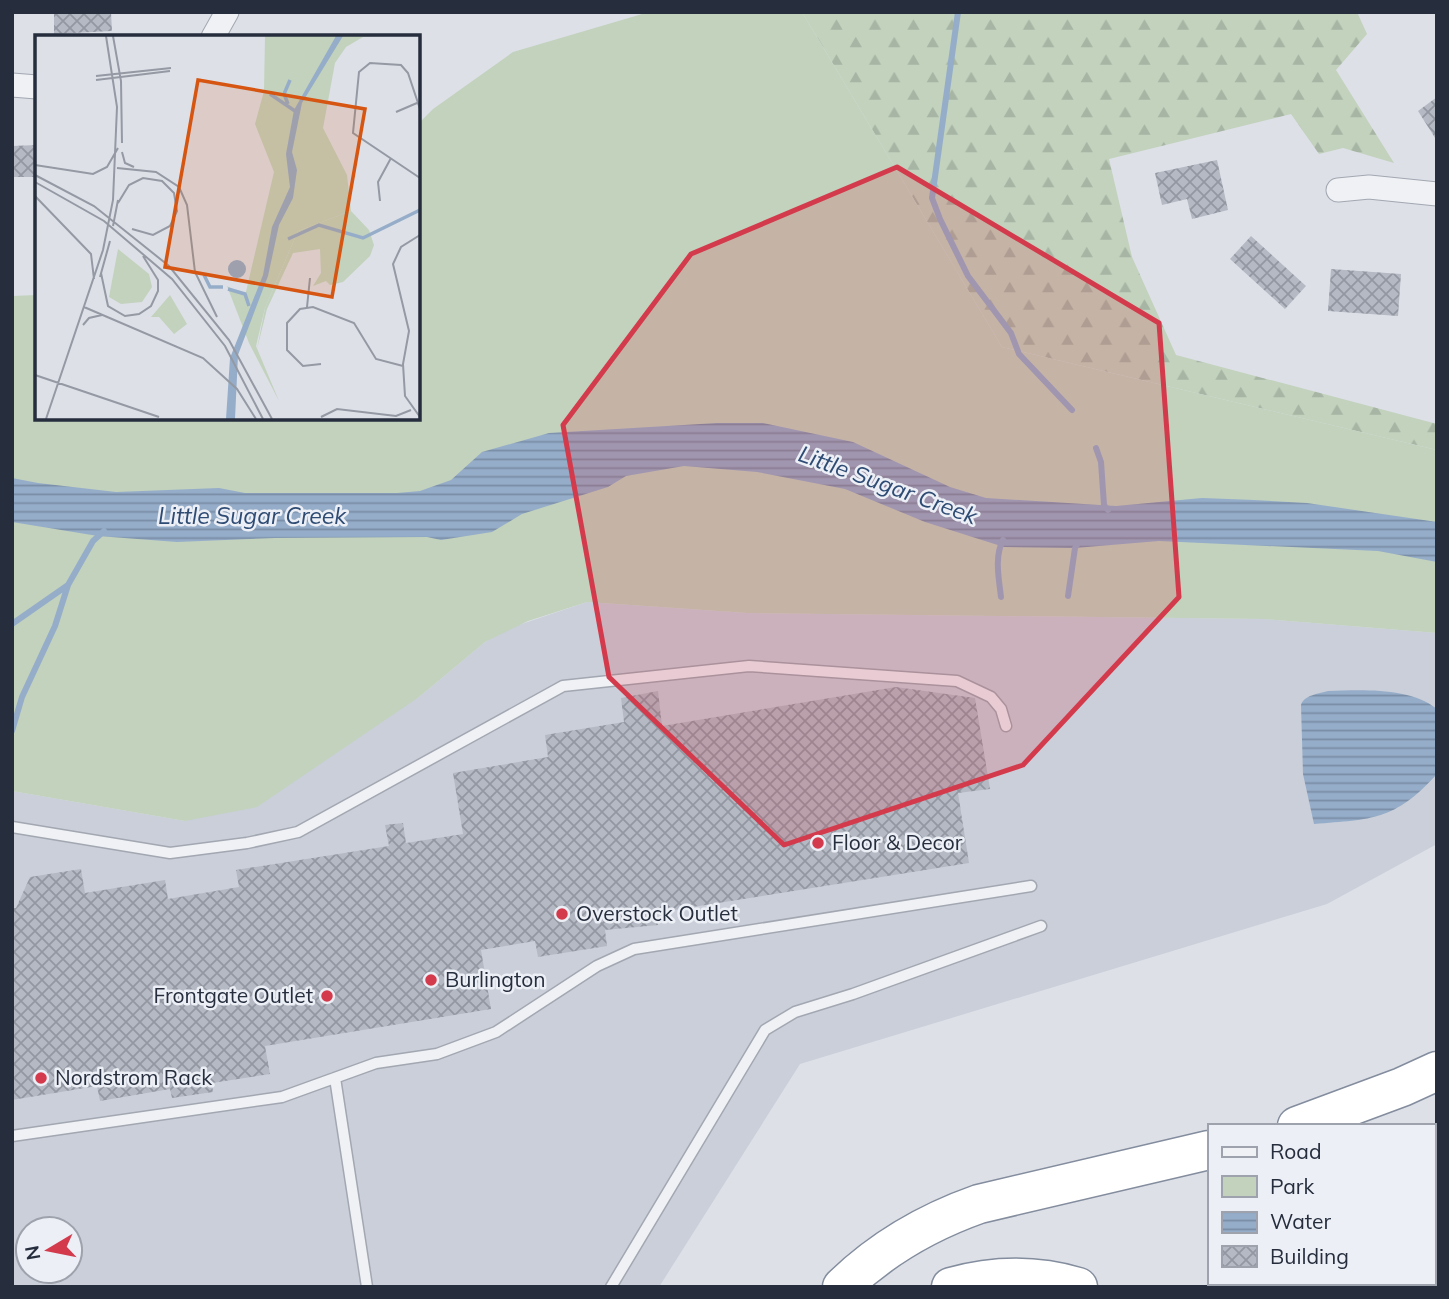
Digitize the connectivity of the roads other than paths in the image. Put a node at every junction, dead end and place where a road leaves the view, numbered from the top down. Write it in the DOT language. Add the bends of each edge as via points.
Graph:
graph roads {
  1 [pos="227,12"];
  2 [pos="215,35"];
  3 [pos="12,85"];
  4 [pos="35,87"];
  5 [pos="1338,190"];
  6 [pos="1437,194"];
  7 [pos="1006,726"];
  8 [pos="12,827"];
  9 [pos="1031,886"];
  10 [pos="1041,926"];
  11 [pos="1437,1071"];
  12 [pos="335,1078"];
  13 [pos="1302,1124"];
  14 [pos="12,1136"];
  15 [pos="1208,1150"];
  16 [pos="367,1287"];
  17 [pos="611,1287"];
  18 [pos="842,1287"];
  19 [pos="951,1287"];
  20 [pos="1078,1287"];
  1 -- 2 [label="street"];
  3 -- 4 [label="street"];
  5 -- 6 [label="street" via="1369,187"];
  7 -- 8 [label="lane" via="991,697 957,681 749,666 563,686 298,832 170,853"];
  9 -- 12 [label="lane" via="634,949 597,966 496,1032 437,1054 376,1063"];
  10 -- 17 [label="lane" via="795,1012 765,1030"];
  11 -- 13 [label="highway"];
  12 -- 14 [label="lane" via="282,1097"];
  12 -- 16 [label="lane"];
  15 -- 18 [label="highway" via="951,1213 899,1241"];
  19 -- 20 [label="highway" via="1013,1276"];
}
